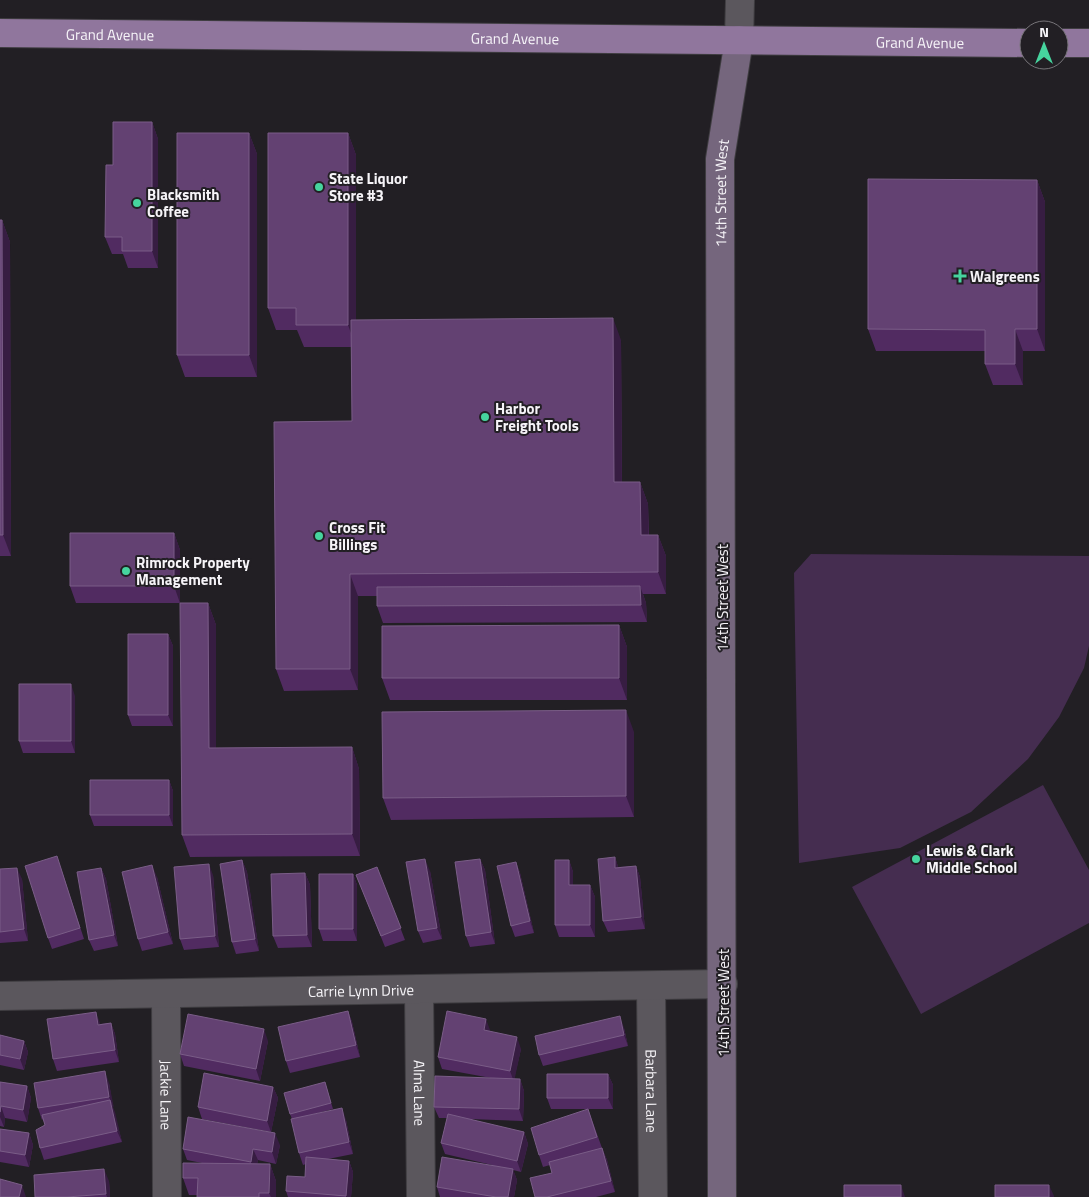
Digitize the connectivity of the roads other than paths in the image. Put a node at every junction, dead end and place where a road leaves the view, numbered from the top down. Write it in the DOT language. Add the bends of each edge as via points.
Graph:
graph roads {
  1 [pos="740,0"];
  2 [pos="0,33"];
  3 [pos="739,40"];
  4 [pos="1019,43"];
  5 [pos="1069,43"];
  6 [pos="1089,44"];
  7 [pos="723,984"];
  8 [pos="651,986"];
  9 [pos="419,989"];
  10 [pos="166,994"];
  11 [pos="0,996"];
  12 [pos="167,1197"];
  13 [pos="420,1197"];
  14 [pos="653,1197"];
  15 [pos="722,1197"];
  1 -- 3 [label="street, 14th Street West"];
  2 -- 3 [label="main road, Grand Avenue"];
  3 -- 4 [label="main road, Grand Avenue"];
  3 -- 7 [label="street, 14th Street West" via="720,159"];
  5 -- 6 [label="main road"];
  7 -- 8 [label="street, Carrie Lynn Drive"];
  7 -- 15 [label="street, 14th Street West"];
  8 -- 9 [label="street, Carrie Lynn Drive"];
  8 -- 14 [label="street, Barbara Lane"];
  9 -- 10 [label="street, Carrie Lynn Drive"];
  9 -- 13 [label="street, Alma Lane"];
  10 -- 11 [label="street, Carrie Lynn Drive"];
  10 -- 12 [label="street, Jackie Lane"];
}
